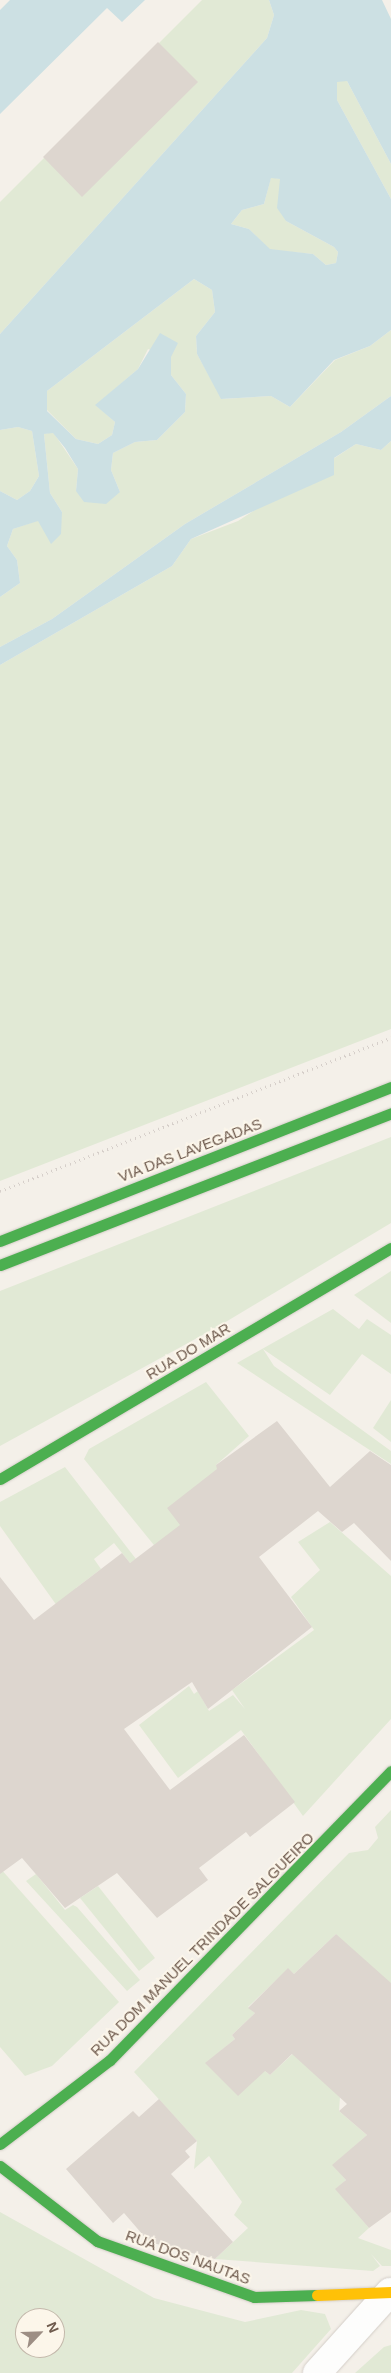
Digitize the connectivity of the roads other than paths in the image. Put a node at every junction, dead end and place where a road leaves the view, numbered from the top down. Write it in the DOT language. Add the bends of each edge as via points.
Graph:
graph roads {
  1 [pos="391,1087"];
  2 [pos="391,1113"];
  3 [pos="0,1241"];
  4 [pos="391,1248"];
  5 [pos="0,1265"];
  6 [pos="0,1479"];
  7 [pos="391,1771"];
  8 [pos="0,2144"];
  9 [pos="0,2166"];
  10 [pos="391,2292"];
  11 [pos="317,2373"];
  1 -- 3 [label="street, VIA DAS LAVEGADAS"];
  2 -- 5 [label="street"];
  4 -- 6 [label="street, RUA DO MAR"];
  7 -- 8 [label="street, RUA DOM MANUEL TRINDADE SALGUEIRO" via="110,2060"];
  9 -- 10 [label="street, RUA DOS NAUTAS" via="97,2240 254,2297"];
  10 -- 11 [label="street"];
}
